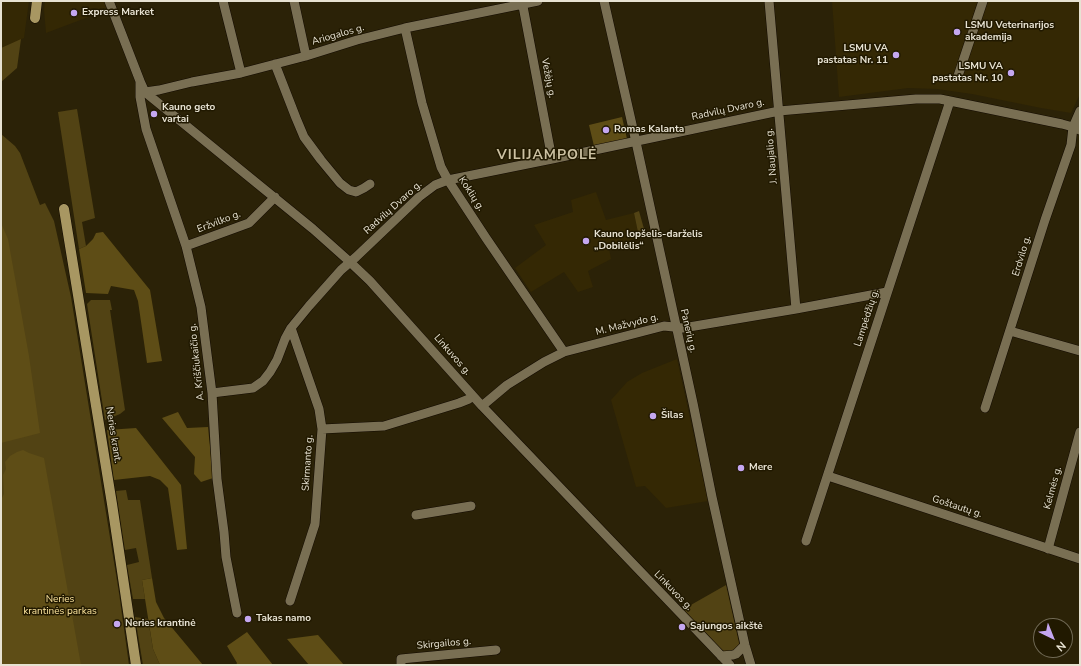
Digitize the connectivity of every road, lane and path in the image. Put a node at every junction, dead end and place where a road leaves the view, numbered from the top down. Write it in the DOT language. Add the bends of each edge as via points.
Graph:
graph roads {
  1 [pos="37,1"];
  2 [pos="109,1"];
  3 [pos="223,1"];
  4 [pos="294,1"];
  5 [pos="538,1"];
  6 [pos="604,1"];
  7 [pos="769,1"];
  8 [pos="983,1"];
  9 [pos="523,3"];
  10 [pos="35,18"];
  11 [pos="405,28"];
  12 [pos="306,56"];
  13 [pos="275,64"];
  14 [pos="241,73"];
  15 [pos="958,76"];
  16 [pos="140,81"];
  17 [pos="145,92"];
  18 [pos="950,101"];
  19 [pos="157,103"];
  20 [pos="779,111"];
  21 [pos="1080,111"];
  22 [pos="143,114"];
  23 [pos="1077,129"];
  24 [pos="636,142"];
  25 [pos="552,159"];
  26 [pos="448,180"];
  27 [pos="370,184"];
  28 [pos="275,197"];
  29 [pos="64,209"];
  30 [pos="186,246"];
  31 [pos="350,262"];
  32 [pos="888,292"];
  33 [pos="796,309"];
  34 [pos="676,327"];
  35 [pos="291,328"];
  36 [pos="1010,330"];
  37 [pos="1080,351"];
  38 [pos="564,352"];
  39 [pos="212,393"];
  40 [pos="473,396"];
  41 [pos="482,406"];
  42 [pos="985,408"];
  43 [pos="322,429"];
  44 [pos="1080,432"];
  45 [pos="828,476"];
  46 [pos="471,506"];
  47 [pos="416,515"];
  48 [pos="806,541"];
  49 [pos="1048,549"];
  50 [pos="1080,559"];
  51 [pos="290,601"];
  52 [pos="237,613"];
  53 [pos="745,645"];
  54 [pos="496,650"];
  55 [pos="721,656"];
  56 [pos="136,665"];
  57 [pos="401,665"];
  58 [pos="730,665"];
  59 [pos="751,665"];
  1 -- 10 [label="main road"];
  2 -- 16 [label="street, A. Kriščiukaičio g."];
  3 -- 14 [label="street"];
  4 -- 12 [label="street"];
  5 -- 9 [label="street, Ariogalos g."];
  6 -- 24 [label="street, Panerių g."];
  7 -- 20 [label="street, J. Naujalio g."];
  8 -- 15 [label="street"];
  9 -- 11 [label="street, Ariogalos g."];
  9 -- 25 [label="street, Vežėjų g."];
  11 -- 12 [label="street, Ariogalos g."];
  11 -- 26 [label="street, Koklių g." via="422,103 441,167"];
  12 -- 13 [label="street, Ariogalos g."];
  13 -- 14 [label="street, Ariogalos g."];
  13 -- 27 [label="street" via="304,137 321,160 349,190 356,192"];
  14 -- 17 [label="street, Ariogalos g."];
  16 -- 17 [label="street, Linkuvos g."];
  16 -- 22 [label="street, A. Kriščiukaičio g."];
  17 -- 19 [label="street, Linkuvos g."];
  18 -- 20 [label="street, Radvilų Dvaro g." via="916,99"];
  18 -- 23 [label="street, Radvilų Dvaro g."];
  18 -- 32 [label="street, Lampėdžių g."];
  19 -- 22 [label="street" via="146,109"];
  19 -- 28 [label="street, Linkuvos g."];
  20 -- 24 [label="street, Radvilų Dvaro g."];
  20 -- 33 [label="street, J. Naujalio g."];
  21 -- 23 [label="street, Erdvilo g."];
  22 -- 30 [label="street, A. Kriščiukaičio g."];
  23 -- 36 [label="street, Erdvilo g."];
  24 -- 25 [label="street, Radvilų Dvaro g."];
  24 -- 34 [label="street, Panerių g."];
  25 -- 26 [label="street, Radvilų Dvaro g."];
  26 -- 31 [label="street, Radvilų Dvaro g." via="435,185 419,197"];
  26 -- 38 [label="street, Koklių g."];
  28 -- 30 [label="street, Eržvilko g." via="249,223"];
  28 -- 31 [label="street, Linkuvos g."];
  29 -- 56 [label="main road, Neries krant."];
  30 -- 39 [label="street, A. Kriščiukaičio g." via="201,307"];
  31 -- 35 [label="street, Radvilų Dvaro g."];
  31 -- 40 [label="street, Linkuvos g." via="412,326"];
  32 -- 33 [label="street, M. Mažvydo g."];
  32 -- 45 [label="street, Lampėdžių g."];
  33 -- 34 [label="street, M. Mažvydo g." via="683,328"];
  34 -- 38 [label="street, M. Mažvydo g." via="664,326"];
  34 -- 53 [label="street, Panerių g."];
  35 -- 39 [label="street, Radvilų Dvaro g." via="277,360 263,381 253,388"];
  35 -- 43 [label="street, Skirmanto g." via="319,409"];
  36 -- 37 [label="street"];
  36 -- 42 [label="street, Erdvilo g."];
  38 -- 41 [label="street, M. Mažvydo g." via="508,385"];
  39 -- 52 [label="street, A. Kriščiukaičio g." via="217,478 226,557"];
  40 -- 41 [label="street, Linkuvos g."];
  40 -- 43 [label="street" via="459,403 384,426"];
  41 -- 55 [label="street, Linkuvos g."];
  43 -- 51 [label="street, Skirmanto g." via="315,524"];
  44 -- 49 [label="street, Kelmės g."];
  45 -- 48 [label="street, Lampėdžių g."];
  45 -- 49 [label="street, Goštautų g."];
  46 -- 47 [label="street"];
  49 -- 50 [label="street, Goštautų g."];
  53 -- 55 [label="street" via="736,654"];
  53 -- 59 [label="street, Panerių g."];
  54 -- 57 [label="street, Skirgailos g." via="401,659"];
  55 -- 58 [label="street, Linkuvos g."];
}
